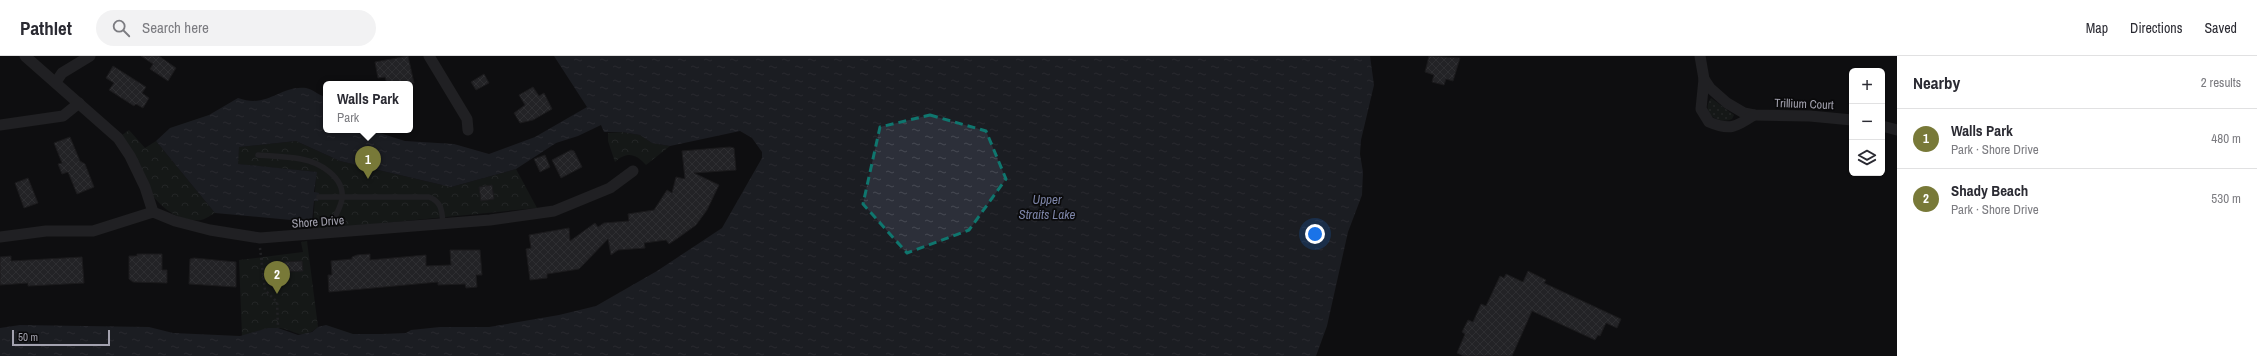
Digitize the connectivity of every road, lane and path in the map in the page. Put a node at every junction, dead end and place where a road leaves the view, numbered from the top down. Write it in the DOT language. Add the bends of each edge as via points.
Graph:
graph roads {
  1 [pos="26,56"];
  2 [pos="90,56"];
  3 [pos="429,56"];
  4 [pos="1700,56"];
  5 [pos="1704,78"];
  6 [pos="56,82"];
  7 [pos="79,103"];
  8 [pos="1754,115"];
  9 [pos="1849,120"];
  10 [pos="0,125"];
  11 [pos="1885,127"];
  12 [pos="468,130"];
  13 [pos="1897,130"];
  14 [pos="258,155"];
  15 [pos="633,171"];
  16 [pos="319,197"];
  17 [pos="342,198"];
  18 [pos="153,212"];
  19 [pos="443,224"];
  20 [pos="325,234"];
  21 [pos="0,237"];
  22 [pos="260,238"];
  23 [pos="278,328"];
  1 -- 6 [label="street"];
  2 -- 6 [label="street" via="62,73"];
  3 -- 12 [label="street" via="467,119"];
  4 -- 5 [label="street, Trillium Court"];
  5 -- 8 [label="street, Trillium Court" via="1710,88 1727,103 1744,113"];
  5 -- 8 [label="street, Trillium Court" via="1702,109 1709,122 1730,128"];
  6 -- 7 [label="street"];
  7 -- 10 [label="street" via="63,116"];
  7 -- 18 [label="street" via="100,120 122,144 145,187"];
  8 -- 9 [label="street, Trillium Court"];
  11 -- 13 [label="street"];
  14 -- 17 [label="lane" via="302,159 324,166 339,184"];
  15 -- 19 [label="street, Shore Drive" via="610,188 554,211"];
  16 -- 17 [label="lane"];
  17 -- 19 [label="lane" via="429,197 436,200 441,207"];
  17 -- 20 [label="lane"];
  18 -- 21 [label="street" via="94,231 46,231"];
  18 -- 22 [label="street, Shore Drive" via="210,230"];
  19 -- 20 [label="street, Shore Drive"];
  20 -- 22 [label="street, Shore Drive"];
  22 -- 23 [label="path" via="265,290 277,302"];
}
